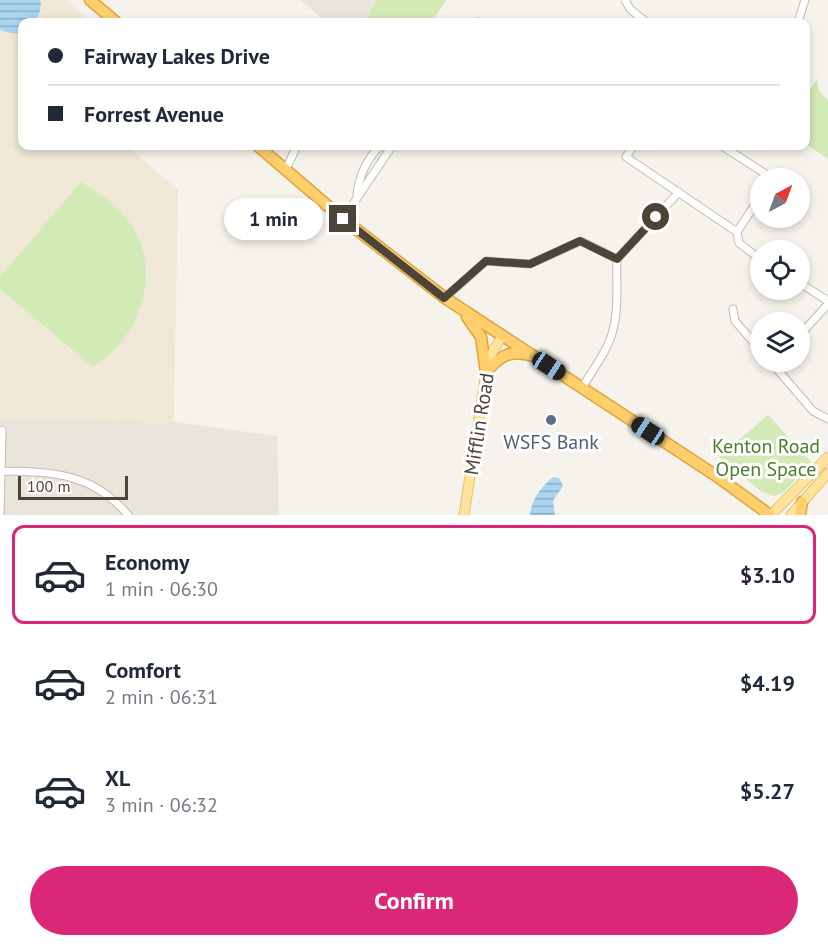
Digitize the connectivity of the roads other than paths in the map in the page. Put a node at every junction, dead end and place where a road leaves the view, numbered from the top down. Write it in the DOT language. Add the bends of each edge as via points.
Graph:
graph roads {
  1 [pos="90,0"];
  2 [pos="625,0"];
  3 [pos="805,0"];
  4 [pos="111,18"];
  5 [pos="641,18"];
  6 [pos="799,18"];
  7 [pos="263,150"];
  8 [pos="295,150"];
  9 [pos="377,150"];
  10 [pos="389,150"];
  11 [pos="630,150"];
  12 [pos="728,150"];
  13 [pos="756,168"];
  14 [pos="286,170"];
  15 [pos="680,192"];
  16 [pos="357,198"];
  17 [pos="750,212"];
  18 [pos="343,219"];
  19 [pos="737,232"];
  20 [pos="750,251"];
  21 [pos="617,259"];
  22 [pos="810,290"];
  23 [pos="444,298"];
  24 [pos="828,302"];
  25 [pos="457,306"];
  26 [pos="733,309"];
  27 [pos="810,323"];
  28 [pos="502,336"];
  29 [pos="750,338"];
  30 [pos="533,356"];
  31 [pos="486,372"];
  32 [pos="780,372"];
  33 [pos="582,388"];
  34 [pos="828,419"];
  35 [pos="2,430"];
  36 [pos="828,457"];
  37 [pos="1,471"];
  38 [pos="828,473"];
  39 [pos="802,502"];
  40 [pos="0,515"];
  41 [pos="128,515"];
  42 [pos="464,515"];
  43 [pos="770,515"];
  44 [pos="791,515"];
  45 [pos="801,515"];
  1 -- 4 [label="highway"];
  2 -- 5 [label="street"];
  3 -- 6 [label="street"];
  7 -- 14 [label="highway"];
  8 -- 14 [label="street"];
  9 -- 16 [label="street" via="365,166"];
  10 -- 16 [label="street"];
  11 -- 15 [label="street" via="626,157"];
  12 -- 13 [label="street"];
  14 -- 18 [label="highway"];
  15 -- 19 [label="street"];
  15 -- 21 [label="street"];
  16 -- 18 [label="street"];
  17 -- 19 [label="street"];
  18 -- 23 [label="highway"];
  19 -- 20 [label="street" via="739,243"];
  21 -- 23 [label="street" via="580,241 530,264 486,261"];
  21 -- 33 [label="street" via="613,330"];
  22 -- 24 [label="street"];
  23 -- 25 [label="highway"];
  24 -- 27 [label="street"];
  25 -- 28 [label="highway"];
  25 -- 31 [label="highway" via="482,336"];
  26 -- 29 [label="street" via="735,321"];
  28 -- 30 [label="highway"];
  28 -- 31 [label="main road, Mifflin Road"];
  30 -- 31 [label="highway" via="506,354"];
  30 -- 33 [label="highway"];
  31 -- 42 [label="main road, Mifflin Road"];
  32 -- 34 [label="street" via="813,411"];
  33 -- 43 [label="highway"];
  35 -- 37 [label="street"];
  36 -- 43 [label="main road"];
  37 -- 40 [label="street"];
  37 -- 41 [label="street" via="74,477 105,493"];
  38 -- 39 [label="main road"];
  39 -- 44 [label="main road"];
  39 -- 45 [label="highway"];
}
